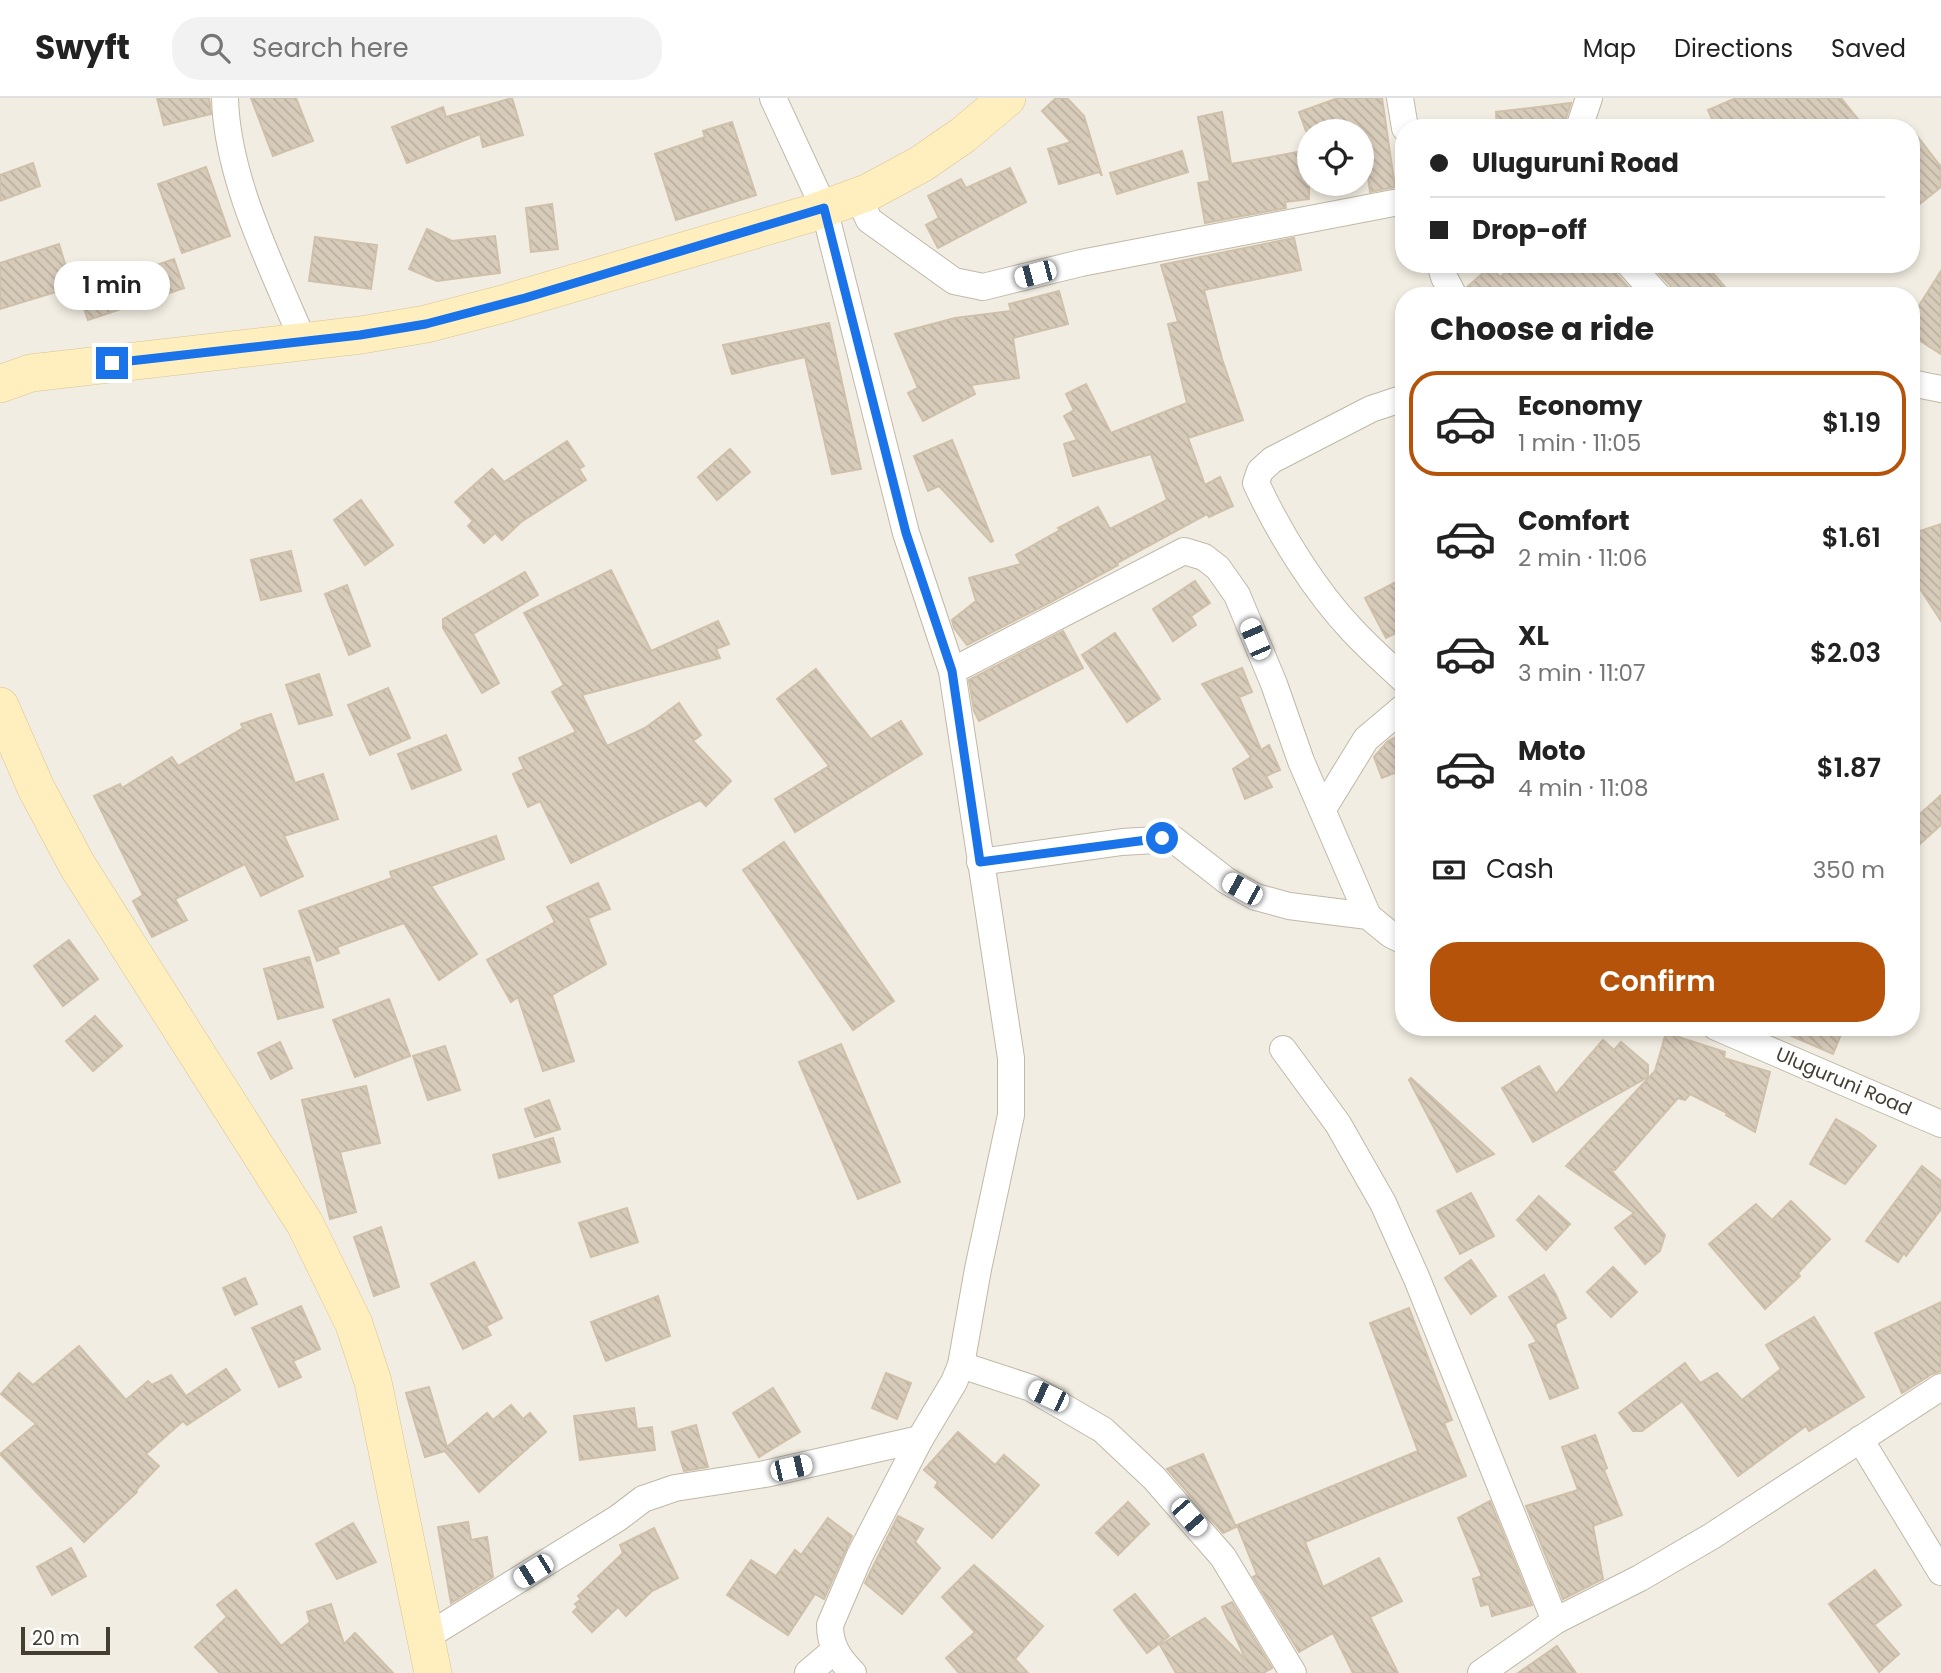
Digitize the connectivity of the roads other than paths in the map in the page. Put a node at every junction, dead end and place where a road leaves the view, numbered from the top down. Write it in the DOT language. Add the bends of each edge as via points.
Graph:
graph roads {
  1 [pos="225,98"];
  2 [pos="773,98"];
  3 [pos="1007,98"];
  4 [pos="1400,98"];
  5 [pos="1589,98"];
  6 [pos="1404,119"];
  7 [pos="1582,119"];
  8 [pos="841,202"];
  9 [pos="1395,203"];
  10 [pos="1637,273"];
  11 [pos="1650,287"];
  12 [pos="303,341"];
  13 [pos="0,384"];
  14 [pos="1920,385"];
  15 [pos="1941,389"];
  16 [pos="1395,401"];
  17 [pos="952,671"];
  18 [pos="1395,672"];
  19 [pos="0,706"];
  20 [pos="1395,715"];
  21 [pos="1323,808"];
  22 [pos="980,862"];
  23 [pos="1368,916"];
  24 [pos="1395,936"];
  25 [pos="1751,1036"];
  26 [pos="1283,1049"];
  27 [pos="1941,1124"];
  28 [pos="961,1365"];
  29 [pos="1941,1387"];
  30 [pos="1860,1438"];
  31 [pos="920,1439"];
  32 [pos="1941,1572"];
  33 [pos="1555,1621"];
  34 [pos="426,1637"];
  35 [pos="835,1650"];
  36 [pos="433,1673"];
  37 [pos="808,1673"];
  38 [pos="853,1673"];
  39 [pos="1293,1673"];
  40 [pos="1481,1673"];
  1 -- 12 [label="street" via="249,211"];
  2 -- 8 [label="street"];
  3 -- 8 [label="street" via="921,164"];
  4 -- 6 [label="street"];
  5 -- 7 [label="street"];
  8 -- 9 [label="street" via="954,281 983,287 1081,262"];
  8 -- 12 [label="street" via="512,302 426,324"];
  8 -- 17 [label="street" via="906,533"];
  10 -- 11 [label="street"];
  12 -- 13 [label="street" via="31,373"];
  14 -- 15 [label="street"];
  16 -- 18 [label="street" via="1272,460 1256,482 1312,579 1352,631"];
  17 -- 21 [label="street" via="1184,551 1204,557 1237,595"];
  17 -- 22 [label="street"];
  19 -- 34 [label="street" via="77,865 304,1224 354,1324 373,1382"];
  20 -- 21 [label="street" via="1366,739"];
  21 -- 23 [label="street"];
  22 -- 23 [label="street" via="1173,839 1256,897"];
  22 -- 28 [label="street" via="1011,1058 1012,1115"];
  23 -- 24 [label="street"];
  25 -- 27 [label="street, Uluguruni Road"];
  26 -- 33 [label="street" via="1338,1124 1382,1203"];
  28 -- 31 [label="street"];
  28 -- 39 [label="street" via="1039,1392 1103,1430 1154,1478 1223,1557"];
  29 -- 30 [label="street"];
  30 -- 32 [label="street"];
  30 -- 33 [label="street" via="1712,1536"];
  31 -- 34 [label="street" via="765,1474 675,1488 643,1499"];
  31 -- 35 [label="street" via="830,1625"];
  33 -- 40 [label="street"];
  34 -- 36 [label="street"];
  35 -- 37 [label="street"];
  35 -- 38 [label="street"];
}
